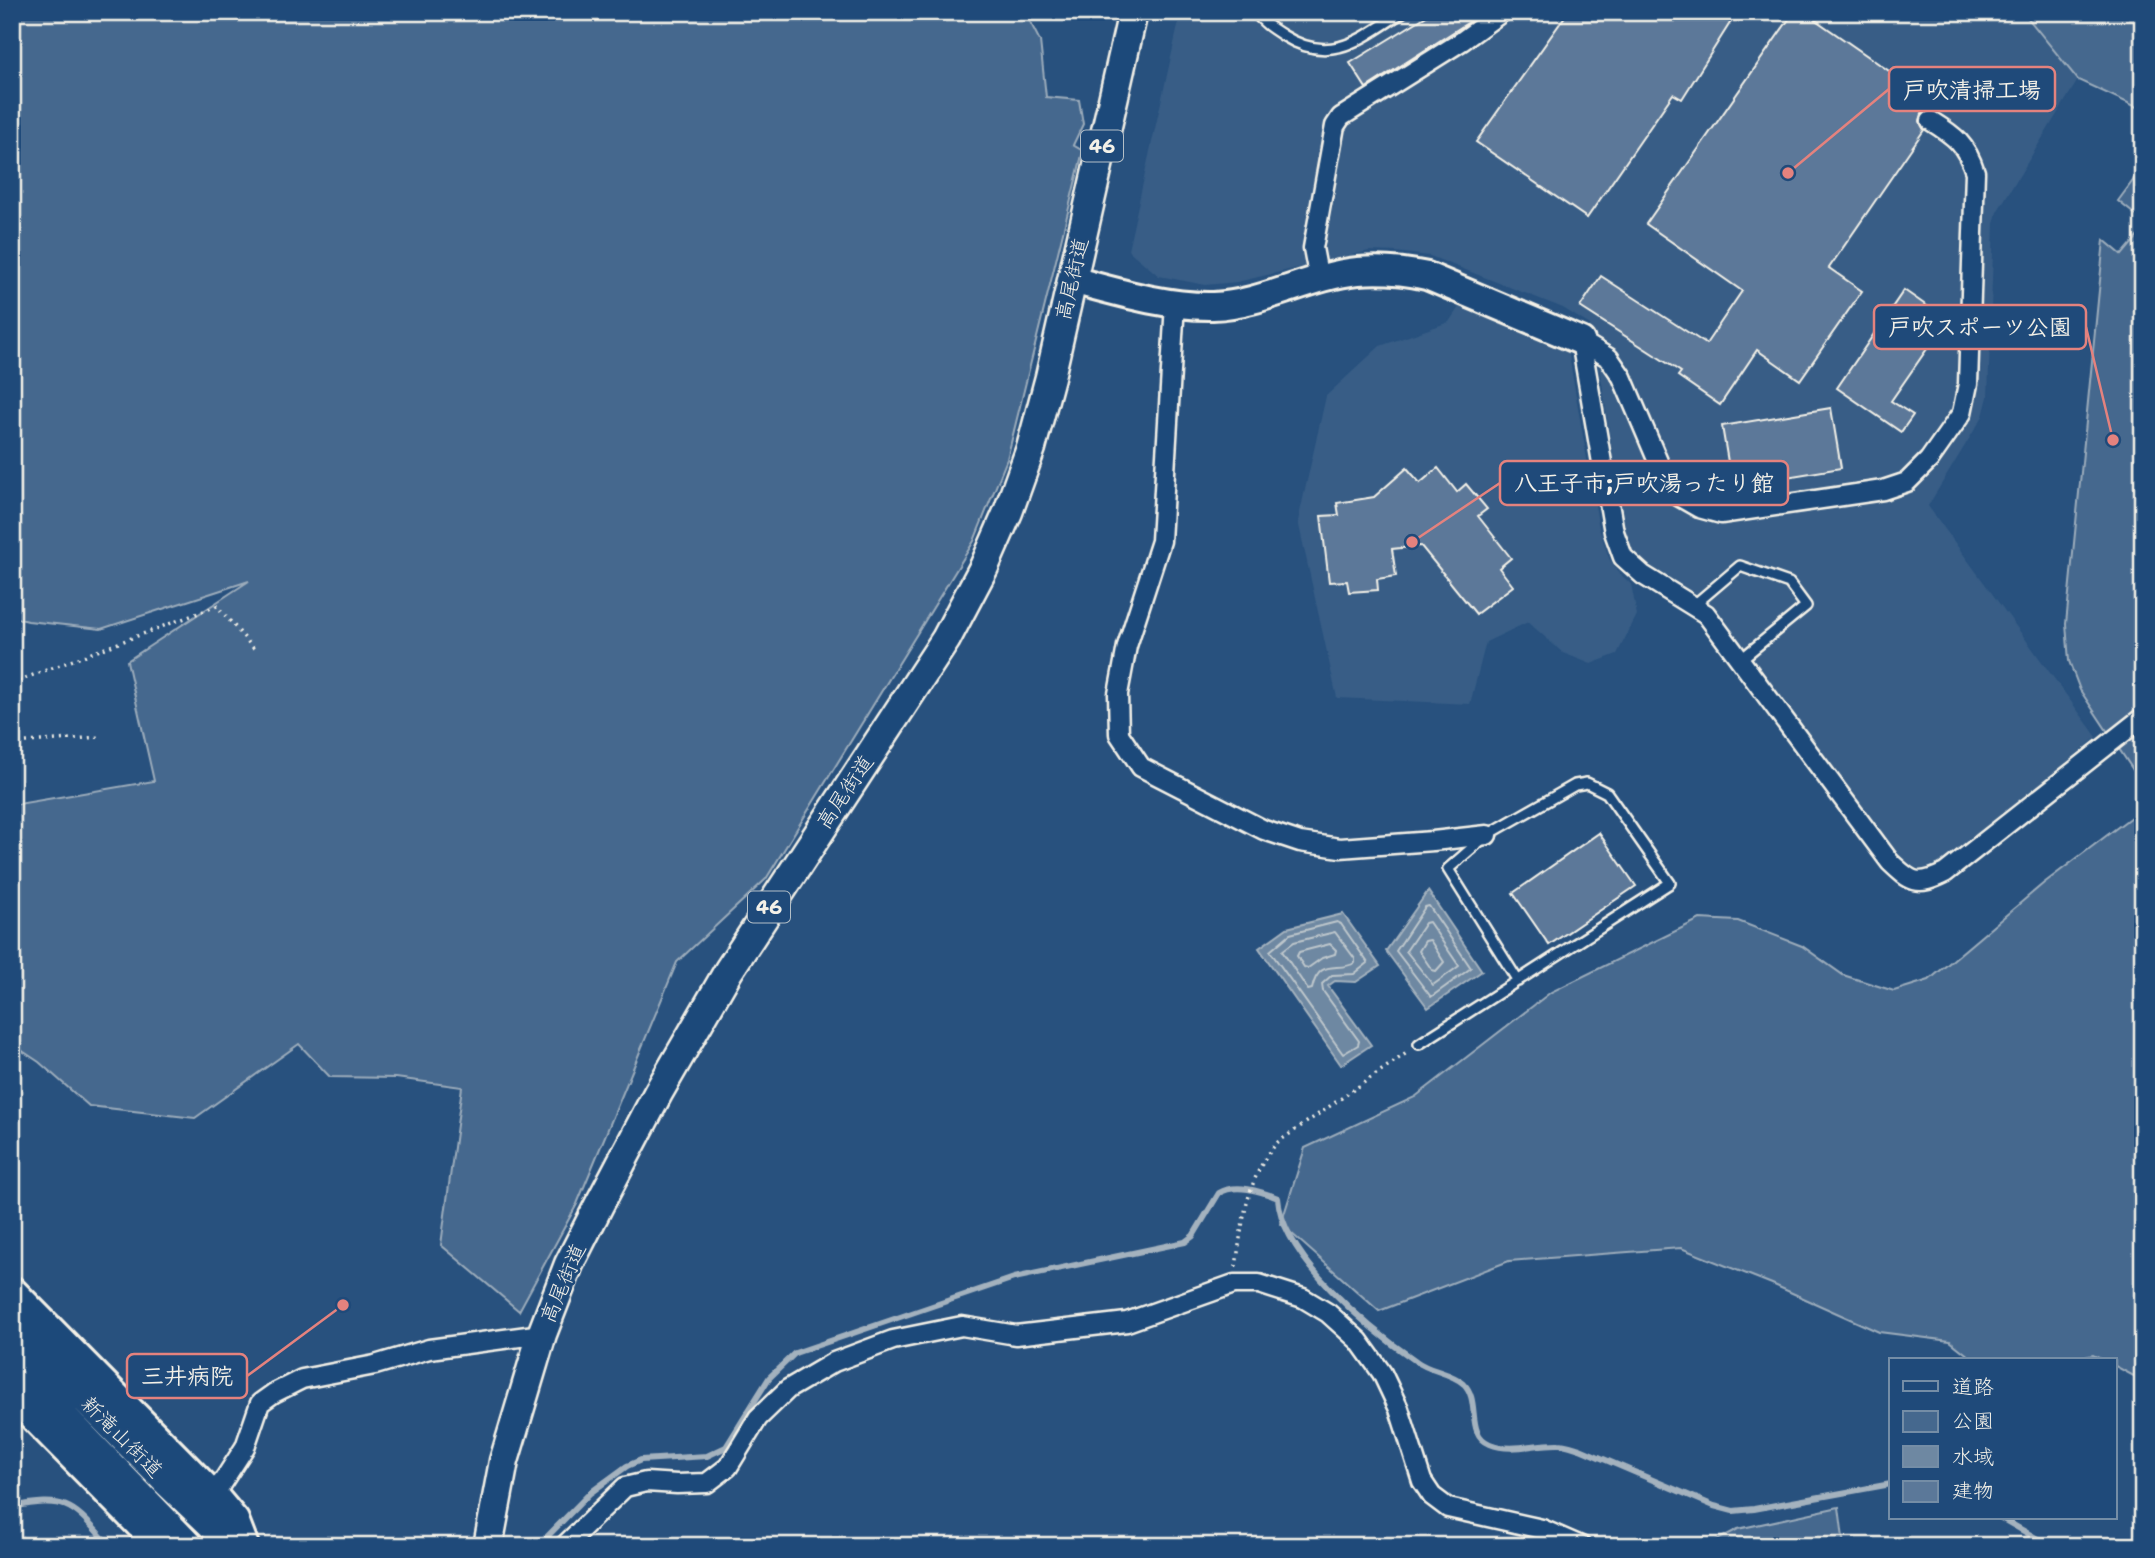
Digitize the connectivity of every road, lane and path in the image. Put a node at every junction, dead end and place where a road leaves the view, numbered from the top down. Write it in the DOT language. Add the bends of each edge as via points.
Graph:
graph roads {
  1 [pos="1133,12"];
  2 [pos="1255,12"];
  3 [pos="1403,12"];
  4 [pos="1502,12"];
  5 [pos="1931,121"];
  6 [pos="1072,280"];
  7 [pos="1319,280"];
  8 [pos="1175,303"];
  9 [pos="1581,341"];
  10 [pos="1693,606"];
  11 [pos="254,649"];
  12 [pos="1740,660"];
  13 [pos="12,683"];
  14 [pos="2143,717"];
  15 [pos="101,737"];
  16 [pos="12,743"];
  17 [pos="1487,835"];
  18 [pos="1518,981"];
  19 [pos="1419,1044"];
  20 [pos="1234,1284"];
  21 [pos="12,1290"];
  22 [pos="12,1326"];
  23 [pos="542,1334"];
  24 [pos="12,1362"];
  25 [pos="12,1396"];
  26 [pos="214,1495"];
  27 [pos="160,1546"];
  28 [pos="190,1546"];
  29 [pos="233,1546"];
  30 [pos="245,1546"];
  31 [pos="488,1546"];
  32 [pos="564,1546"];
  33 [pos="1581,1546"];
  1 -- 6 [label="main road, 高尾街道 / 46"];
  2 -- 3 [label="lane" via="1262,22 1297,44 1320,50 1353,43"];
  4 -- 7 [label="street" via="1341,117 1335,126 1313,248"];
  5 -- 9 [label="street" via="1959,140 1975,172 1968,384 1962,412 1929,460 1906,482 1883,490 1721,514 1699,508 1678,496 1665,478 1622,377 1609,358"];
  6 -- 8 [label="main road"];
  6 -- 23 [label="main road, 高尾街道 / 46" via="1031,448 973,590 932,663 712,999 569,1264"];
  7 -- 8 [label="main road" via="1252,300 1213,306"];
  7 -- 9 [label="main road" via="1357,271 1401,270 1427,276"];
  8 -- 17 [label="street" via="1161,541 1127,646 1118,694 1119,734 1141,767 1264,830 1300,842 1340,848"];
  9 -- 10 [label="street" via="1614,532 1623,557"];
  10 -- 12 [label="street" via="1706,614"];
  10 -- 12 [label="lane" via="1740,566 1789,583 1806,606"];
  11 -- 13 [label="path" via="217,606"];
  12 -- 14 [label="street" via="1890,862 1907,879 1928,882"];
  15 -- 16 [label="path"];
  17 -- 18 [label="lane" via="1448,869"];
  17 -- 18 [label="lane" via="1575,785 1587,783 1607,793 1670,883"];
  18 -- 19 [label="lane"];
  19 -- 20 [label="path" via="1267,1153 1255,1176 1242,1226"];
  20 -- 32 [label="street" via="1127,1322 1016,1335 962,1326 893,1340 834,1362 788,1389 758,1418 727,1467 708,1483 646,1482 625,1487"];
  20 -- 33 [label="street" via="1259,1284 1303,1298 1359,1341 1382,1373 1399,1409 1422,1481 1432,1496 1448,1508 1542,1529"];
  21 -- 26 [label="main road"];
  22 -- 29 [label="main road, 新滝山街道"];
  23 -- 26 [label="street" via="429,1349 302,1379 260,1403 245,1447"];
  23 -- 31 [label="main road, 高尾街道 / 46" via="504,1461"];
  24 -- 28 [label="main road, 新滝山街道"];
  25 -- 27 [label="main road"];
  26 -- 30 [label="main road" via="235,1520"];
}
